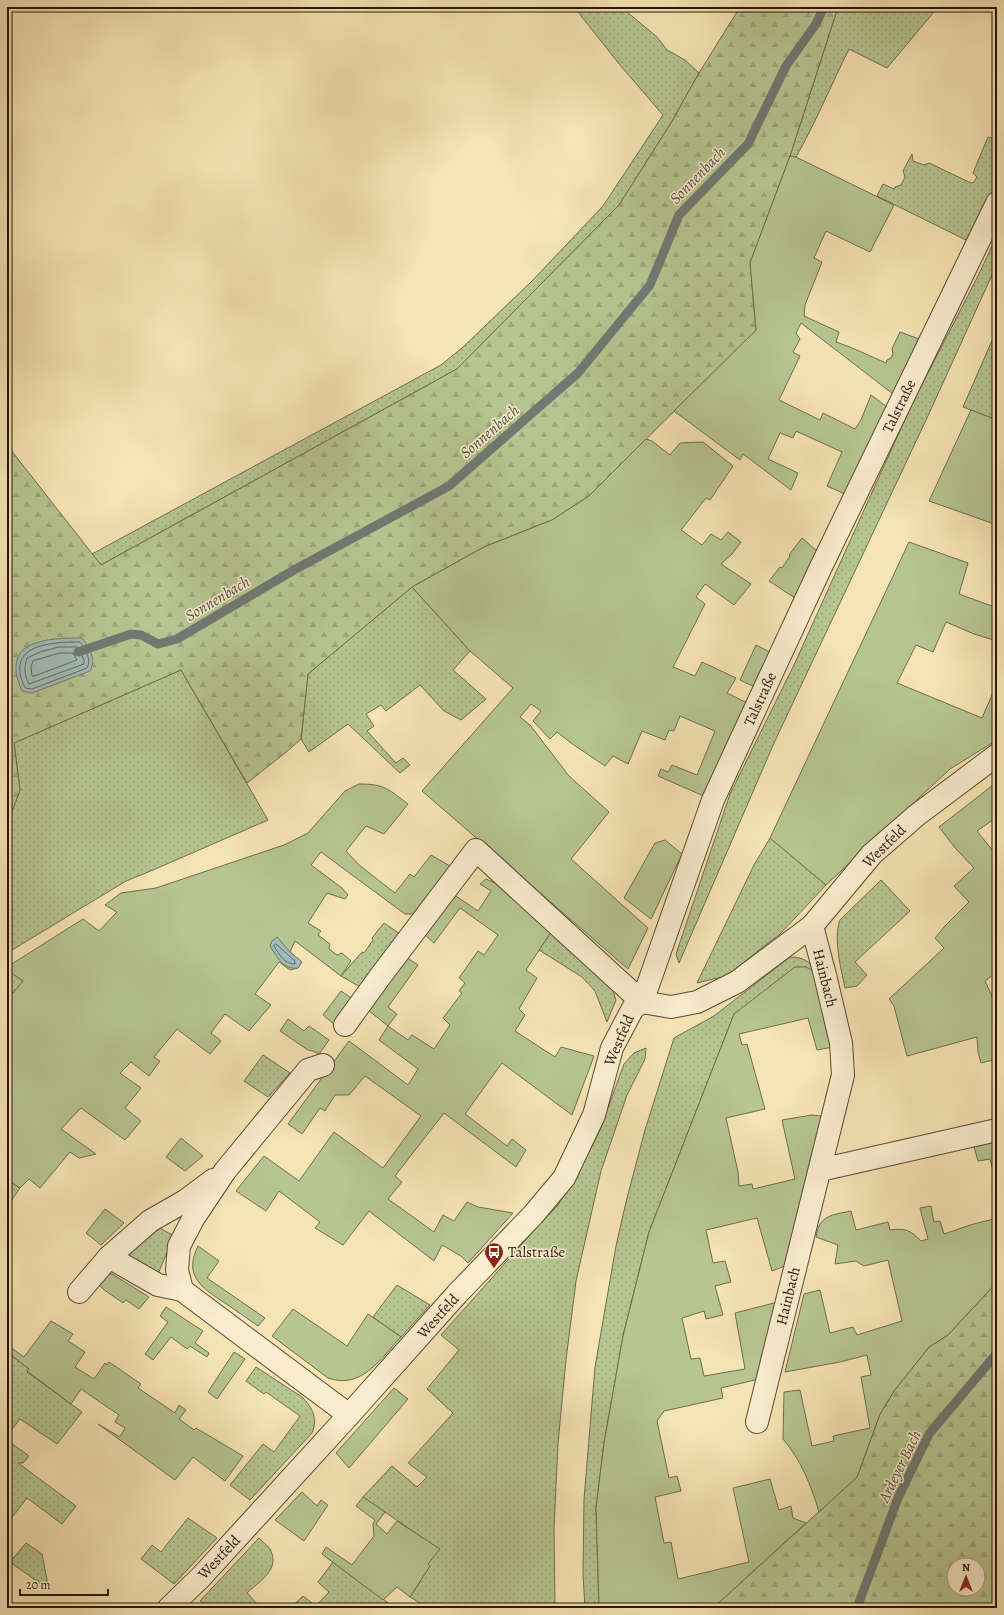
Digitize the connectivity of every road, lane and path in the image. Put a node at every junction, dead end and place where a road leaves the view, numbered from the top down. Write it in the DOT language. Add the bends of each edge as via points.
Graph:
graph roads {
  1 [pos="997,203"];
  2 [pos="997,755"];
  3 [pos="812,926"];
  4 [pos="642,1002"];
  5 [pos="345,1025"];
  6 [pos="323,1065"];
  7 [pos="997,1130"];
  8 [pos="820,1170"];
  9 [pos="225,1171"];
  10 [pos="109,1257"];
  11 [pos="182,1290"];
  12 [pos="79,1292"];
  13 [pos="349,1415"];
  14 [pos="757,1422"];
  15 [pos="169,1608"];
  1 -- 4 [label="street, Talstraße" via="820,569 713,800"];
  2 -- 3 [label="street, Westfeld" via="917,815 872,854"];
  3 -- 4 [label="street, Westfeld" via="737,982 697,1002 671,1007"];
  3 -- 8 [label="street, Hainbach" via="841,1043 843,1075"];
  4 -- 5 [label="street" via="476,850"];
  4 -- 13 [label="street, Westfeld" via="633,1008 612,1048 594,1114 564,1178"];
  6 -- 9 [label="street" via="308,1070"];
  7 -- 8 [label="street"];
  8 -- 14 [label="street, Hainbach"];
  9 -- 10 [label="street" via="184,1201 150,1221"];
  9 -- 11 [label="street" via="193,1219 179,1246 177,1270"];
  10 -- 11 [label="street" via="158,1285"];
  10 -- 12 [label="street"];
  11 -- 13 [label="street"];
  13 -- 15 [label="street, Westfeld" via="201,1577"];
}
